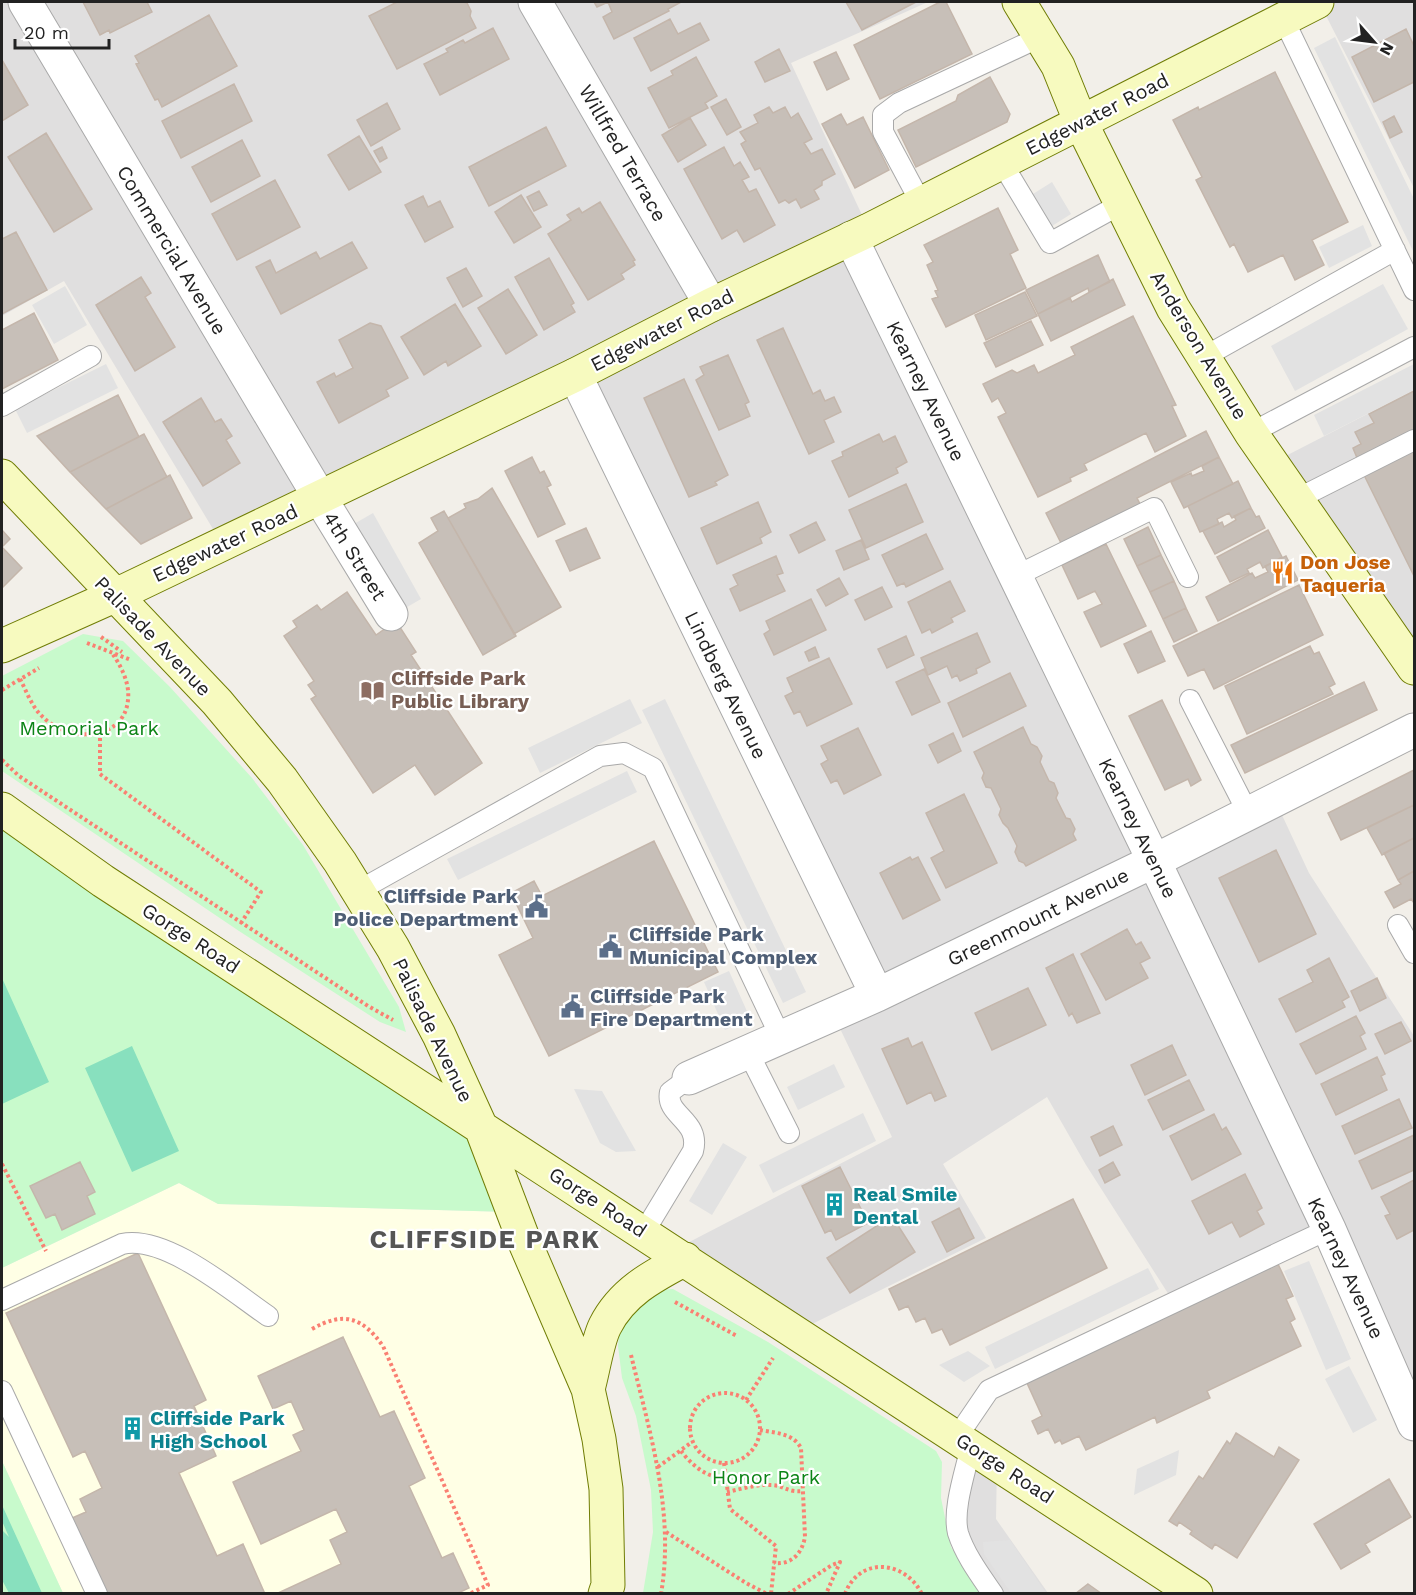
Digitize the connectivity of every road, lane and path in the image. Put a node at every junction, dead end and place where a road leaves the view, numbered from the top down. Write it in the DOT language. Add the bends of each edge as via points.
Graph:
graph roads {
  1 [pos="25,2"];
  2 [pos="535,2"];
  3 [pos="1019,2"];
  4 [pos="1317,2"];
  5 [pos="1283,18"];
  6 [pos="1040,37"];
  7 [pos="1081,123"];
  8 [pos="1002,163"];
  9 [pos="921,203"];
  10 [pos="1121,204"];
  11 [pos="851,238"];
  12 [pos="1395,250"];
  13 [pos="1414,290"];
  14 [pos="711,304"];
  15 [pos="1414,347"];
  16 [pos="91,356"];
  17 [pos="1204,357"];
  18 [pos="575,375"];
  19 [pos="2,406"];
  20 [pos="1251,433"];
  21 [pos="1414,440"];
  22 [pos="2,476"];
  23 [pos="320,498"];
  24 [pos="1297,499"];
  25 [pos="1016,576"];
  26 [pos="1188,577"];
  27 [pos="114,596"];
  28 [pos="391,614"];
  29 [pos="77,628"];
  30 [pos="159,642"];
  31 [pos="2,646"];
  32 [pos="112,653"];
  33 [pos="130,660"];
  34 [pos="47,663"];
  35 [pos="1414,668"];
  36 [pos="138,669"];
  37 [pos="20,679"];
  38 [pos="2,690"];
  39 [pos="1190,700"];
  40 [pos="1414,730"];
  41 [pos="100,732"];
  42 [pos="2,760"];
  43 [pos="2,809"];
  44 [pos="1248,813"];
  45 [pos="1154,861"];
  46 [pos="358,891"];
  47 [pos="241,923"];
  48 [pos="1398,925"];
  49 [pos="1414,953"];
  50 [pos="876,994"];
  51 [pos="393,1013"];
  52 [pos="780,1038"];
  53 [pos="748,1052"];
  54 [pos="689,1078"];
  55 [pos="480,1125"];
  56 [pos="789,1133"];
  57 [pos="2,1164"];
  58 [pos="1329,1229"];
  59 [pos="644,1232"];
  60 [pos="685,1259"];
  61 [pos="57,1274"];
  62 [pos="669,1299"];
  63 [pos="2,1300"];
  64 [pos="268,1316"];
  65 [pos="312,1329"];
  66 [pos="745,1341"];
  67 [pos="629,1350"];
  68 [pos="764,1353"];
  69 [pos="773,1358"];
  70 [pos="782,1364"];
  71 [pos="588,1389"];
  72 [pos="2,1391"];
  73 [pos="746,1400"];
  74 [pos="1414,1424"];
  75 [pos="760,1430"];
  76 [pos="692,1442"];
  77 [pos="964,1442"];
  78 [pos="681,1451"];
  79 [pos="724,1463"];
  80 [pos="658,1467"];
  81 [pos="726,1477"];
  82 [pos="803,1491"];
  83 [pos="727,1492"];
  84 [pos="665,1531"];
  85 [pos="774,1563"];
  86 [pos="97,1593"];
  87 [pos="469,1593"];
  88 [pos="605,1593"];
  89 [pos="662,1593"];
  90 [pos="769,1593"];
  91 [pos="788,1593"];
  92 [pos="826,1593"];
  93 [pos="845,1593"];
  94 [pos="922,1593"];
  95 [pos="993,1593"];
  96 [pos="1196,1593"];
  1 -- 23 [label="street, Commercial Avenue"];
  2 -- 14 [label="street, Willfred Terrace"];
  3 -- 6 [label="main road, Anderson Avenue"];
  4 -- 5 [label="main road, Edgewater Road"];
  5 -- 7 [label="main road, Edgewater Road"];
  5 -- 12 [label="lane"];
  6 -- 7 [label="main road, Anderson Avenue" via="1058,66"];
  6 -- 9 [label="lane" via="899,103 883,115 884,132"];
  7 -- 8 [label="main road, Edgewater Road"];
  7 -- 10 [label="main road, Anderson Avenue"];
  8 -- 9 [label="main road, Edgewater Road"];
  8 -- 10 [label="lane" via="1050,243"];
  9 -- 11 [label="main road, Edgewater Road"];
  10 -- 17 [label="main road, Anderson Avenue" via="1173,308"];
  11 -- 14 [label="main road, Edgewater Road"];
  11 -- 25 [label="street, Kearney Avenue"];
  12 -- 13 [label="lane"];
  12 -- 17 [label="lane"];
  14 -- 18 [label="main road, Edgewater Road"];
  15 -- 20 [label="lane"];
  16 -- 19 [label="lane"];
  17 -- 20 [label="main road, Anderson Avenue"];
  18 -- 23 [label="main road, Edgewater Road"];
  18 -- 50 [label="street, Lindberg Avenue"];
  20 -- 24 [label="main road, Anderson Avenue"];
  21 -- 24 [label="lane"];
  22 -- 27 [label="main road, Palisade Avenue"];
  23 -- 27 [label="main road, Edgewater Road"];
  23 -- 28 [label="street, 4th Street"];
  24 -- 35 [label="main road, Anderson Avenue"];
  25 -- 26 [label="lane" via="1154,508"];
  25 -- 45 [label="street, Kearney Avenue"];
  27 -- 29 [label="main road, Edgewater Road"];
  27 -- 30 [label="main road, Palisade Avenue"];
  29 -- 31 [label="main road, Edgewater Road"];
  29 -- 32 [label="path"];
  29 -- 33 [label="path"];
  30 -- 33 [label="path"];
  30 -- 46 [label="main road, Palisade Avenue" via="217,702 282,780"];
  32 -- 33 [label="path"];
  32 -- 41 [label="path" via="127,684 128,700 117,724"];
  33 -- 36 [label="path"];
  34 -- 37 [label="path"];
  37 -- 38 [label="path"];
  37 -- 41 [label="path" via="36,710 46,720 78,734"];
  39 -- 44 [label="lane"];
  40 -- 44 [label="street, Greenmount Avenue"];
  41 -- 47 [label="path" via="100,774 261,892"];
  42 -- 47 [label="path" via="19,776"];
  43 -- 55 [label="main road, Gorge Road" via="103,881"];
  44 -- 45 [label="street, Greenmount Avenue"];
  45 -- 50 [label="street, Greenmount Avenue"];
  45 -- 58 [label="street, Kearney Avenue"];
  46 -- 52 [label="lane" via="600,756 624,753 653,768"];
  46 -- 55 [label="main road, Palisade Avenue" via="393,948"];
  47 -- 51 [label="path" via="399,1024"];
  48 -- 49 [label="lane"];
  50 -- 52 [label="street, Greenmount Avenue"];
  52 -- 53 [label="street, Greenmount Avenue"];
  53 -- 54 [label="street, Greenmount Avenue"];
  53 -- 56 [label="lane"];
  54 -- 59 [label="lane" via="670,1092 668,1099 688,1124 695,1141 689,1159"];
  55 -- 59 [label="main road, Gorge Road"];
  55 -- 71 [label="main road, Palisade Avenue"];
  57 -- 61 [label="path"];
  58 -- 74 [label="street, Kearney Avenue"];
  58 -- 77 [label="lane" via="989,1390"];
  59 -- 60 [label="main road, Gorge Road"];
  60 -- 71 [label="main road" via="626,1295 604,1327"];
  60 -- 77 [label="main road, Gorge Road"];
  61 -- 63 [label="lane"];
  61 -- 64 [label="lane" via="122,1244 133,1241 156,1245"];
  62 -- 66 [label="path"];
  65 -- 87 [label="path" via="337,1318 350,1319 373,1331 383,1346 488,1585"];
  67 -- 80 [label="path"];
  68 -- 69 [label="path"];
  69 -- 70 [label="path"];
  69 -- 73 [label="path"];
  71 -- 88 [label="main road, Palisade Avenue" via="606,1489"];
  72 -- 86 [label="lane"];
  73 -- 75 [label="path" via="754,1409"];
  73 -- 76 [label="path" via="724,1393 703,1400 690,1419"];
  75 -- 79 [label="path" via="751,1451"];
  75 -- 82 [label="path" via="787,1435 799,1443"];
  76 -- 78 [label="path"];
  76 -- 79 [label="path" via="708,1459"];
  77 -- 95 [label="lane" via="958,1532 970,1560"];
  77 -- 96 [label="main road, Gorge Road"];
  78 -- 80 [label="path"];
  78 -- 81 [label="path" via="710,1475"];
  79 -- 81 [label="path"];
  80 -- 84 [label="path"];
  81 -- 83 [label="path"];
  82 -- 83 [label="path" via="767,1484"];
  82 -- 85 [label="path" via="805,1537 801,1552 787,1562"];
  83 -- 85 [label="path" via="730,1509 776,1546"];
  84 -- 89 [label="path"];
  84 -- 90 [label="path" via="746,1583"];
  85 -- 90 [label="path"];
  91 -- 92 [label="path" via="840,1562"];
  93 -- 94 [label="path" via="859,1572 883,1567 905,1573"];
}
